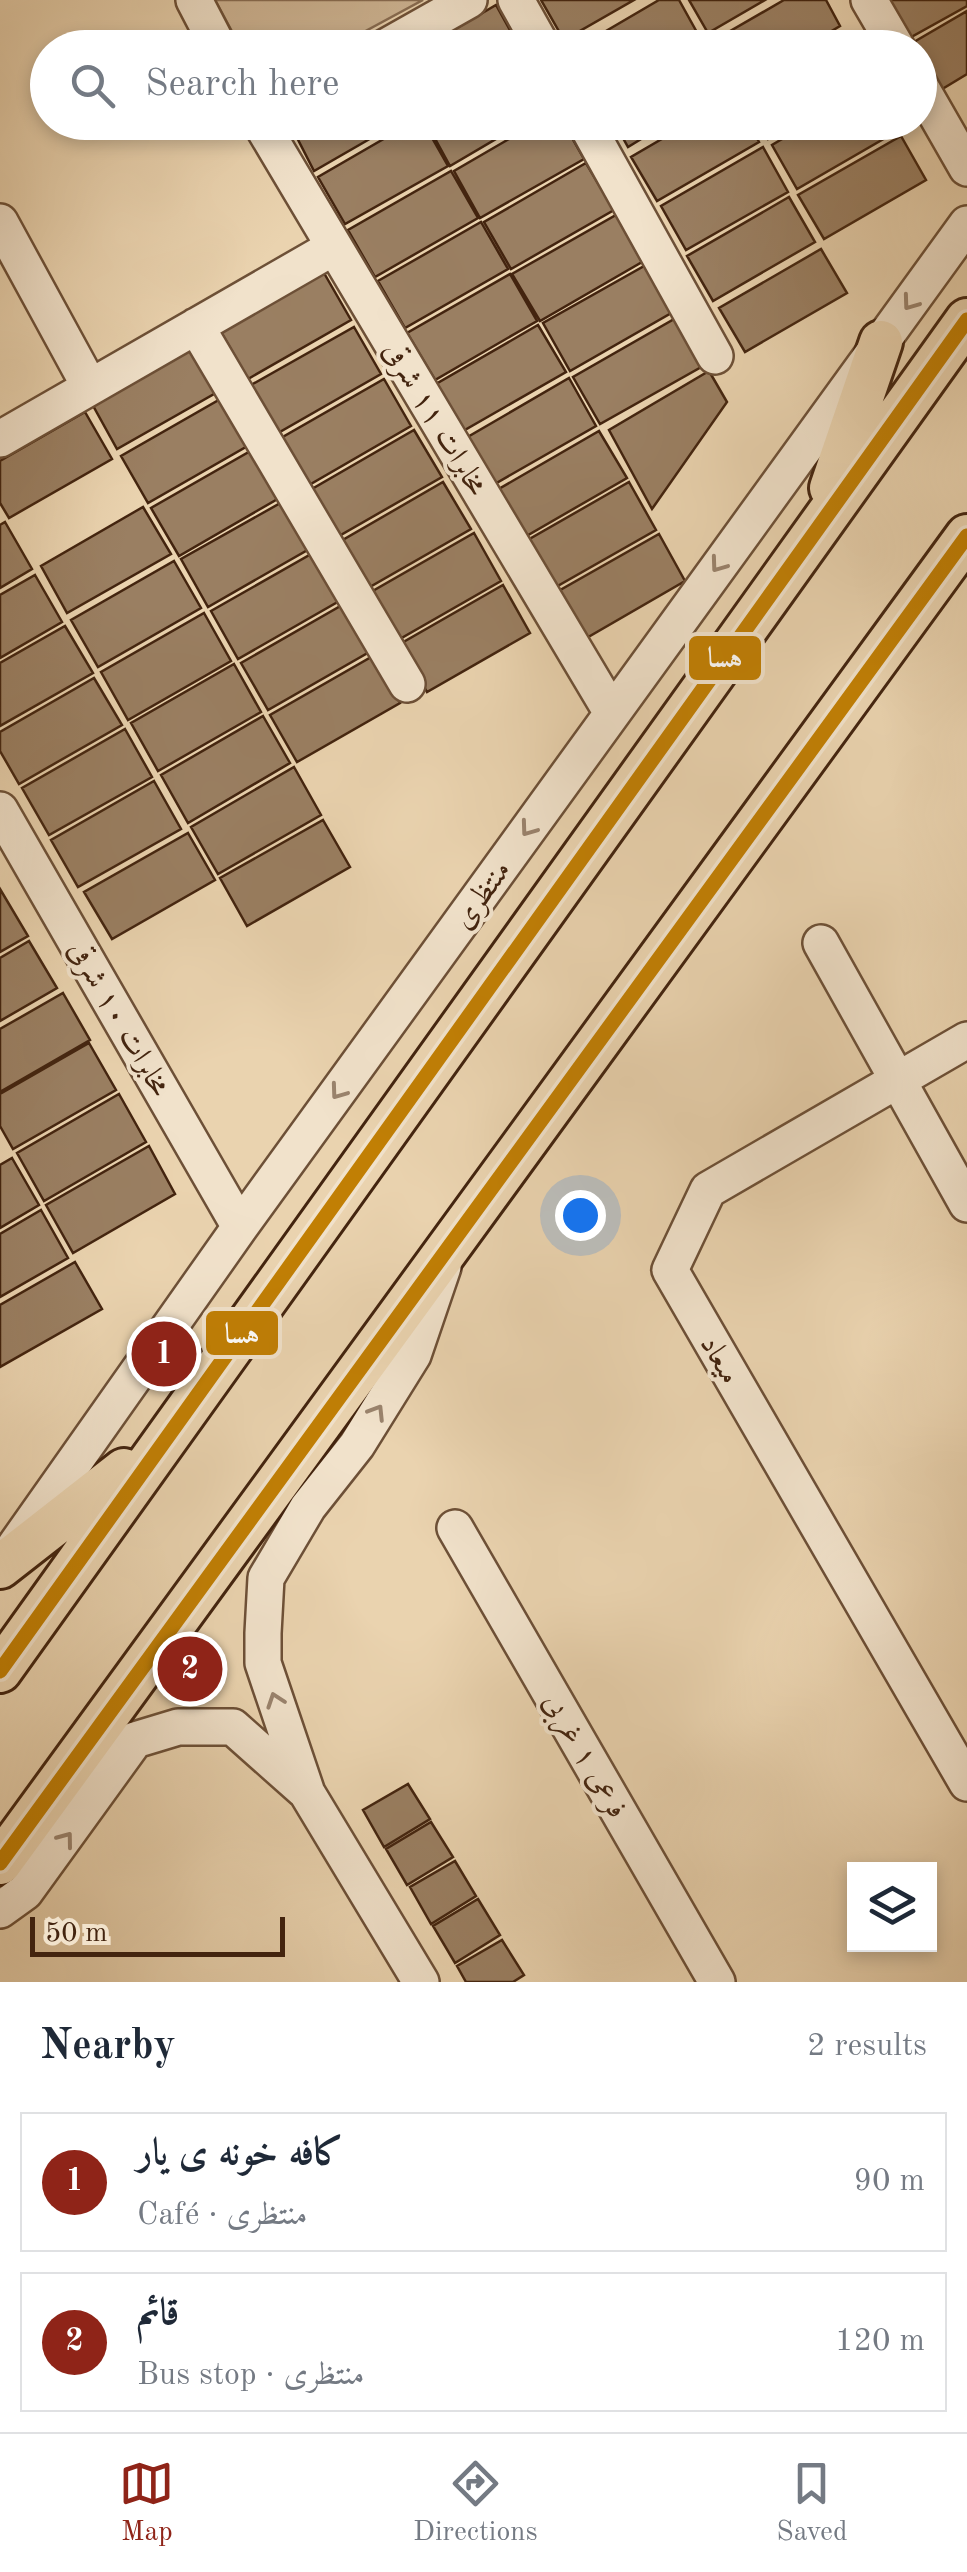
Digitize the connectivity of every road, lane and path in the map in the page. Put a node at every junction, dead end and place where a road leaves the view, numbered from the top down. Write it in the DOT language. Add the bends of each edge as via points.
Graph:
graph roads {
  1 [pos="194,0"];
  2 [pos="469,0"];
  3 [pos="516,0"];
  4 [pos="870,0"];
  5 [pos="210,30"];
  6 [pos="416,30"];
  7 [pos="533,30"];
  8 [pos="887,30"];
  9 [pos="937,116"];
  10 [pos="271,140"];
  11 [pos="595,140"];
  12 [pos="967,168"];
  13 [pos="0,222"];
  14 [pos="967,224"];
  15 [pos="334,247"];
  16 [pos="967,320"];
  17 [pos="196,326"];
  18 [pos="881,342"];
  19 [pos="715,356"];
  20 [pos="90,387"];
  21 [pos="0,439"];
  22 [pos="816,530"];
  23 [pos="967,536"];
  24 [pos="407,684"];
  25 [pos="612,713"];
  26 [pos="0,810"];
  27 [pos="822,942"];
  28 [pos="967,1040"];
  29 [pos="898,1080"];
  30 [pos="967,1204"];
  31 [pos="240,1227"];
  32 [pos="450,1248"];
  33 [pos="164,1440"];
  34 [pos="455,1528"];
  35 [pos="0,1567"];
  36 [pos="0,1671"];
  37 [pos="967,1784"];
  38 [pos="306,1792"];
  39 [pos="0,1863"];
  40 [pos="0,1910"];
  41 [pos="420,1982"];
  42 [pos="717,1982"];
  1 -- 5 [label="street"];
  2 -- 6 [label="street"];
  3 -- 7 [label="street"];
  4 -- 8 [label="street"];
  9 -- 12 [label="street"];
  10 -- 15 [label="street, مخابرات ۱۱ شرقی"];
  11 -- 19 [label="street"];
  13 -- 20 [label="street"];
  14 -- 18 [label="street, منتظری, one-way"];
  15 -- 17 [label="street"];
  15 -- 25 [label="street, مخابرات ۱۱ شرقی"];
  16 -- 22 [label="main road, منتظری"];
  17 -- 20 [label="street"];
  17 -- 24 [label="street"];
  18 -- 22 [label="main road"];
  18 -- 25 [label="street, منتظری, one-way"];
  20 -- 21 [label="street"];
  22 -- 33 [label="main road, منتظری"];
  23 -- 32 [label="main road"];
  25 -- 31 [label="street, منتظری, one-way"];
  26 -- 31 [label="street, مخابرات ۱۰ شرقی"];
  27 -- 29 [label="street"];
  28 -- 29 [label="street, میعاد"];
  29 -- 30 [label="street"];
  29 -- 37 [label="street, میعاد" via="708,1190 670,1270"];
  31 -- 35 [label="street, منتظری"];
  38 -- 32 [label="street, one-way" via="263,1663 266,1578 413,1354"];
  32 -- 39 [label="main road"];
  33 -- 35 [label="main road"];
  33 -- 36 [label="main road, منتظری"];
  34 -- 42 [label="street, فرعی ۱ غربی"];
  40 -- 38 [label="street, one-way" via="25,1892 136,1740 178,1727 234,1727"];
  38 -- 41 [label="street"];
}
